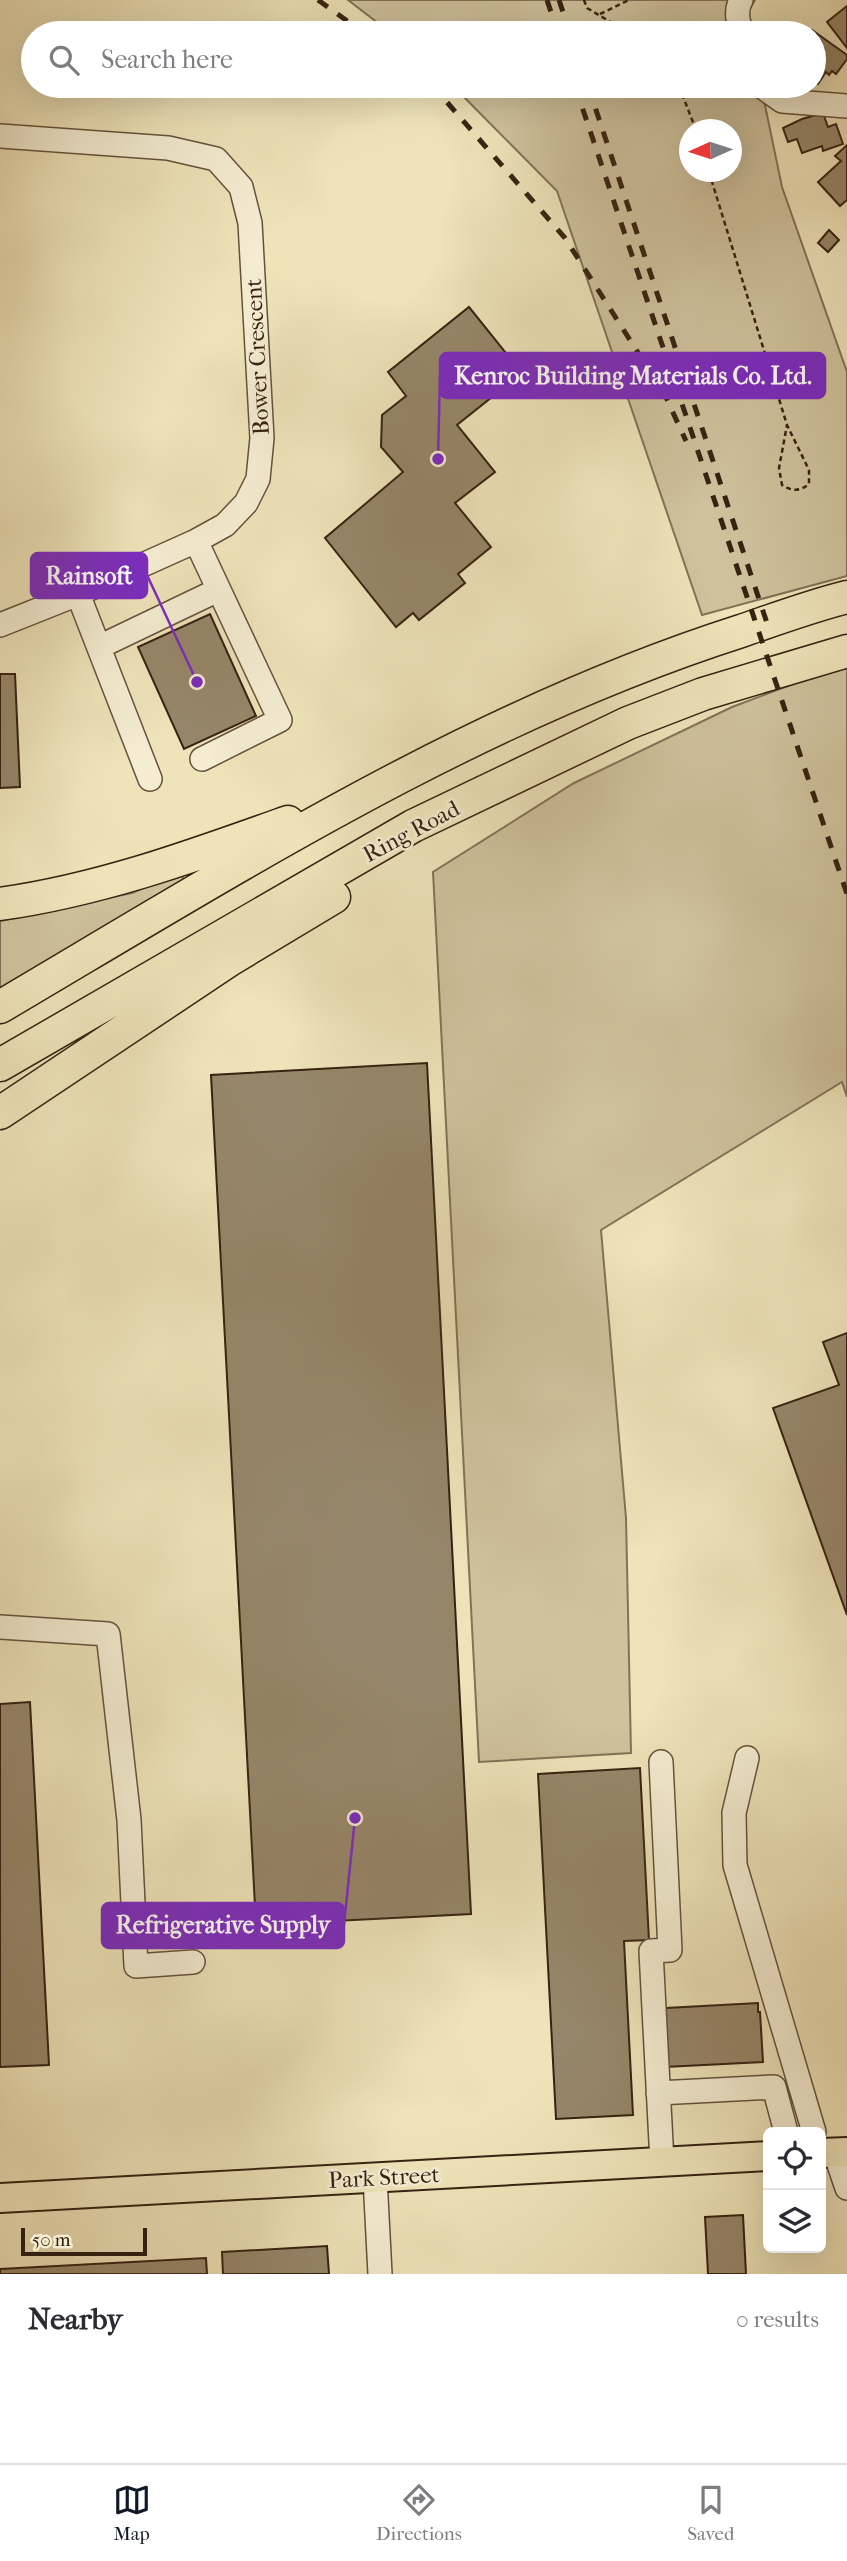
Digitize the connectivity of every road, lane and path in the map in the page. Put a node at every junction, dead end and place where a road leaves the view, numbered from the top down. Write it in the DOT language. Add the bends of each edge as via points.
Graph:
graph roads {
  1 [pos="584,0"];
  2 [pos="629,0"];
  3 [pos="741,0"];
  4 [pos="599,14"];
  5 [pos="610,21"];
  6 [pos="738,21"];
  7 [pos="684,98"];
  8 [pos="777,98"];
  9 [pos="847,106"];
  10 [pos="692,119"];
  11 [pos="0,136"];
  12 [pos="712,182"];
  13 [pos="788,425"];
  14 [pos="196,541"];
  15 [pos="218,590"];
  16 [pos="78,594"];
  17 [pos="847,597"];
  18 [pos="0,625"];
  19 [pos="99,647"];
  20 [pos="847,651"];
  21 [pos="557,758"];
  22 [pos="202,759"];
  23 [pos="150,779"];
  24 [pos="362,795"];
  25 [pos="0,904"];
  26 [pos="0,1007"];
  27 [pos="2,1060"];
  28 [pos="0,1113"];
  29 [pos="0,1627"];
  30 [pos="747,1758"];
  31 [pos="661,1762"];
  32 [pos="193,1962"];
  33 [pos="658,2092"];
  34 [pos="785,2127"];
  35 [pos="813,2127"];
  36 [pos="834,2153"];
  37 [pos="763,2156"];
  38 [pos="662,2162"];
  39 [pos="375,2178"];
  40 [pos="847,2188"];
  41 [pos="0,2198"];
  42 [pos="380,2274"];
  1 -- 4 [label="path" via="587,8"];
  2 -- 4 [label="path"];
  3 -- 6 [label="street"];
  4 -- 5 [label="path"];
  7 -- 10 [label="path"];
  8 -- 9 [label="street"];
  11 -- 14 [label="street, Bower Crescent" via="169,148 216,159 241,187 250,223 262,438 258,479 246,503 225,525"];
  12 -- 13 [label="path"];
  13 -- 13 [label="path" via="779,468 782,485 801,490 809,484 810,470"];
  14 -- 15 [label="street"];
  14 -- 16 [label="street, Bower Crescent"];
  15 -- 19 [label="street"];
  15 -- 22 [label="street" via="280,720"];
  16 -- 18 [label="street, Bower Crescent"];
  16 -- 19 [label="street"];
  17 -- 24 [label="highway" via="691,646 583,688"];
  19 -- 23 [label="street"];
  20 -- 21 [label="highway, Ring Road" via="703,694 628,723"];
  21 -- 27 [label="highway, Ring Road" via="413,827"];
  21 -- 28 [label="highway" via="231,959"];
  24 -- 25 [label="highway" via="160,867"];
  24 -- 26 [label="highway"];
  29 -- 32 [label="street" via="108,1634 129,1820 136,1966"];
  30 -- 35 [label="street" via="734,1813 735,1865"];
  31 -- 33 [label="street" via="670,1950 650,1951"];
  33 -- 34 [label="street" via="774,2087"];
  33 -- 38 [label="street"];
  36 -- 40 [label="street"];
  37 -- 38 [label="main road, Park Street"];
  38 -- 39 [label="main road, Park Street"];
  39 -- 41 [label="main road, Park Street"];
  39 -- 42 [label="street"];
}
